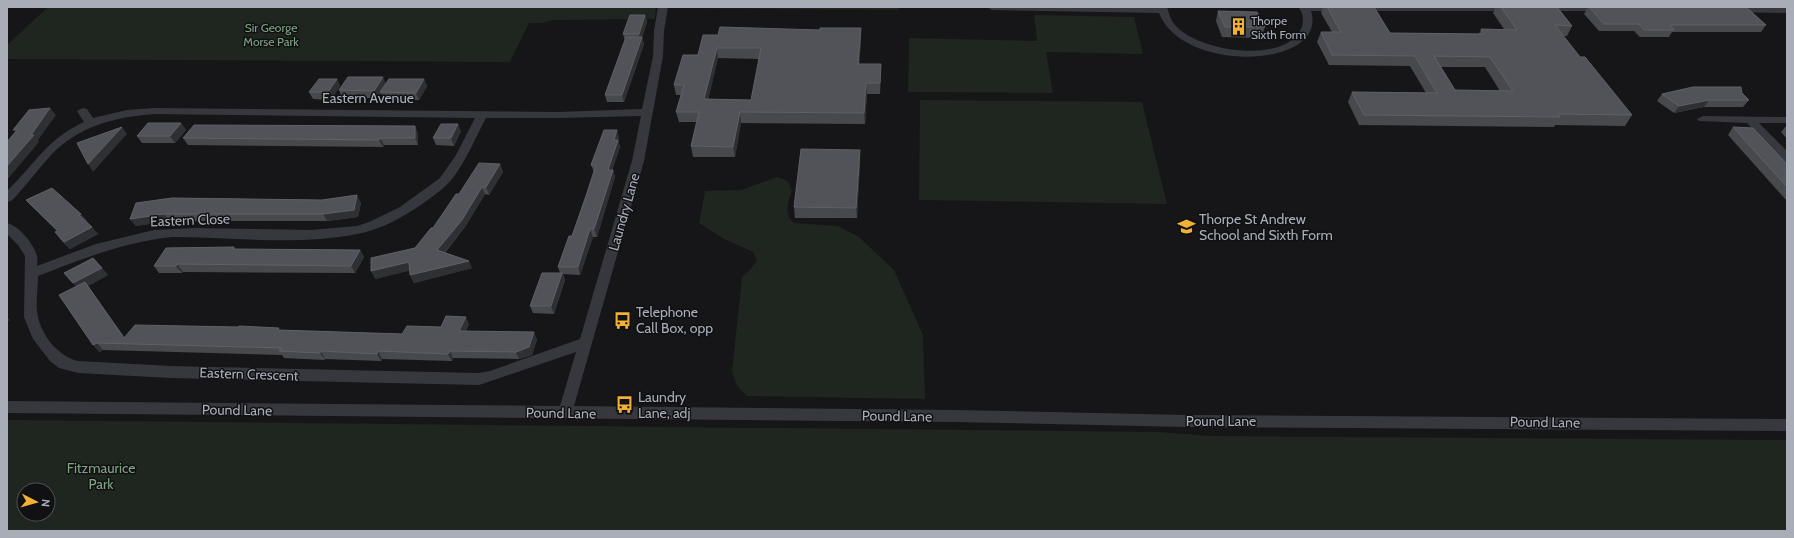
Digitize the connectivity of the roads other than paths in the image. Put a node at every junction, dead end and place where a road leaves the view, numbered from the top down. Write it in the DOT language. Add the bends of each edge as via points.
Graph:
graph roads {
  1 [pos="663,7"];
  2 [pos="1390,7"];
  3 [pos="1304,8"];
  4 [pos="1525,8"];
  5 [pos="1614,8"];
  6 [pos="1163,9"];
  7 [pos="1725,9"];
  8 [pos="991,10"];
  9 [pos="1787,10"];
  10 [pos="83,111"];
  11 [pos="647,112"];
  12 [pos="482,114"];
  13 [pos="1703,119"];
  14 [pos="1750,120"];
  15 [pos="1787,120"];
  16 [pos="90,123"];
  17 [pos="1787,158"];
  18 [pos="7,198"];
  19 [pos="7,227"];
  20 [pos="31,273"];
  21 [pos="585,343"];
  22 [pos="7,407"];
  23 [pos="564,413"];
  24 [pos="1787,425"];
  1 -- 11 [label="street, Laundry Lane" via="658,56"];
  2 -- 3 [label="street"];
  2 -- 4 [label="street"];
  3 -- 6 [label="street" via="1308,23 1302,37 1284,49 1261,54 1205,48 1179,35 1167,22"];
  4 -- 5 [label="street"];
  6 -- 8 [label="street"];
  7 -- 9 [label="street"];
  10 -- 16 [label="street"];
  11 -- 12 [label="street, Eastern Avenue"];
  11 -- 21 [label="street, Laundry Lane" via="638,161"];
  12 -- 16 [label="street, Eastern Avenue" via="154,111 130,112"];
  12 -- 20 [label="street, Eastern Close" via="458,162 446,178 405,211 358,230 318,234 172,233 146,236 117,242"];
  13 -- 14 [label="street"];
  14 -- 15 [label="street"];
  14 -- 17 [label="street"];
  16 -- 18 [label="street, Eastern Avenue" via="52,147"];
  19 -- 20 [label="street, Eastern Crescent" via="23,242 31,256"];
  20 -- 21 [label="street, Eastern Crescent" via="31,317 40,339 64,364 78,367 171,372 479,379"];
  21 -- 23 [label="street, Laundry Lane"];
  22 -- 23 [label="street, Pound Lane"];
  23 -- 24 [label="street, Pound Lane"];
}
